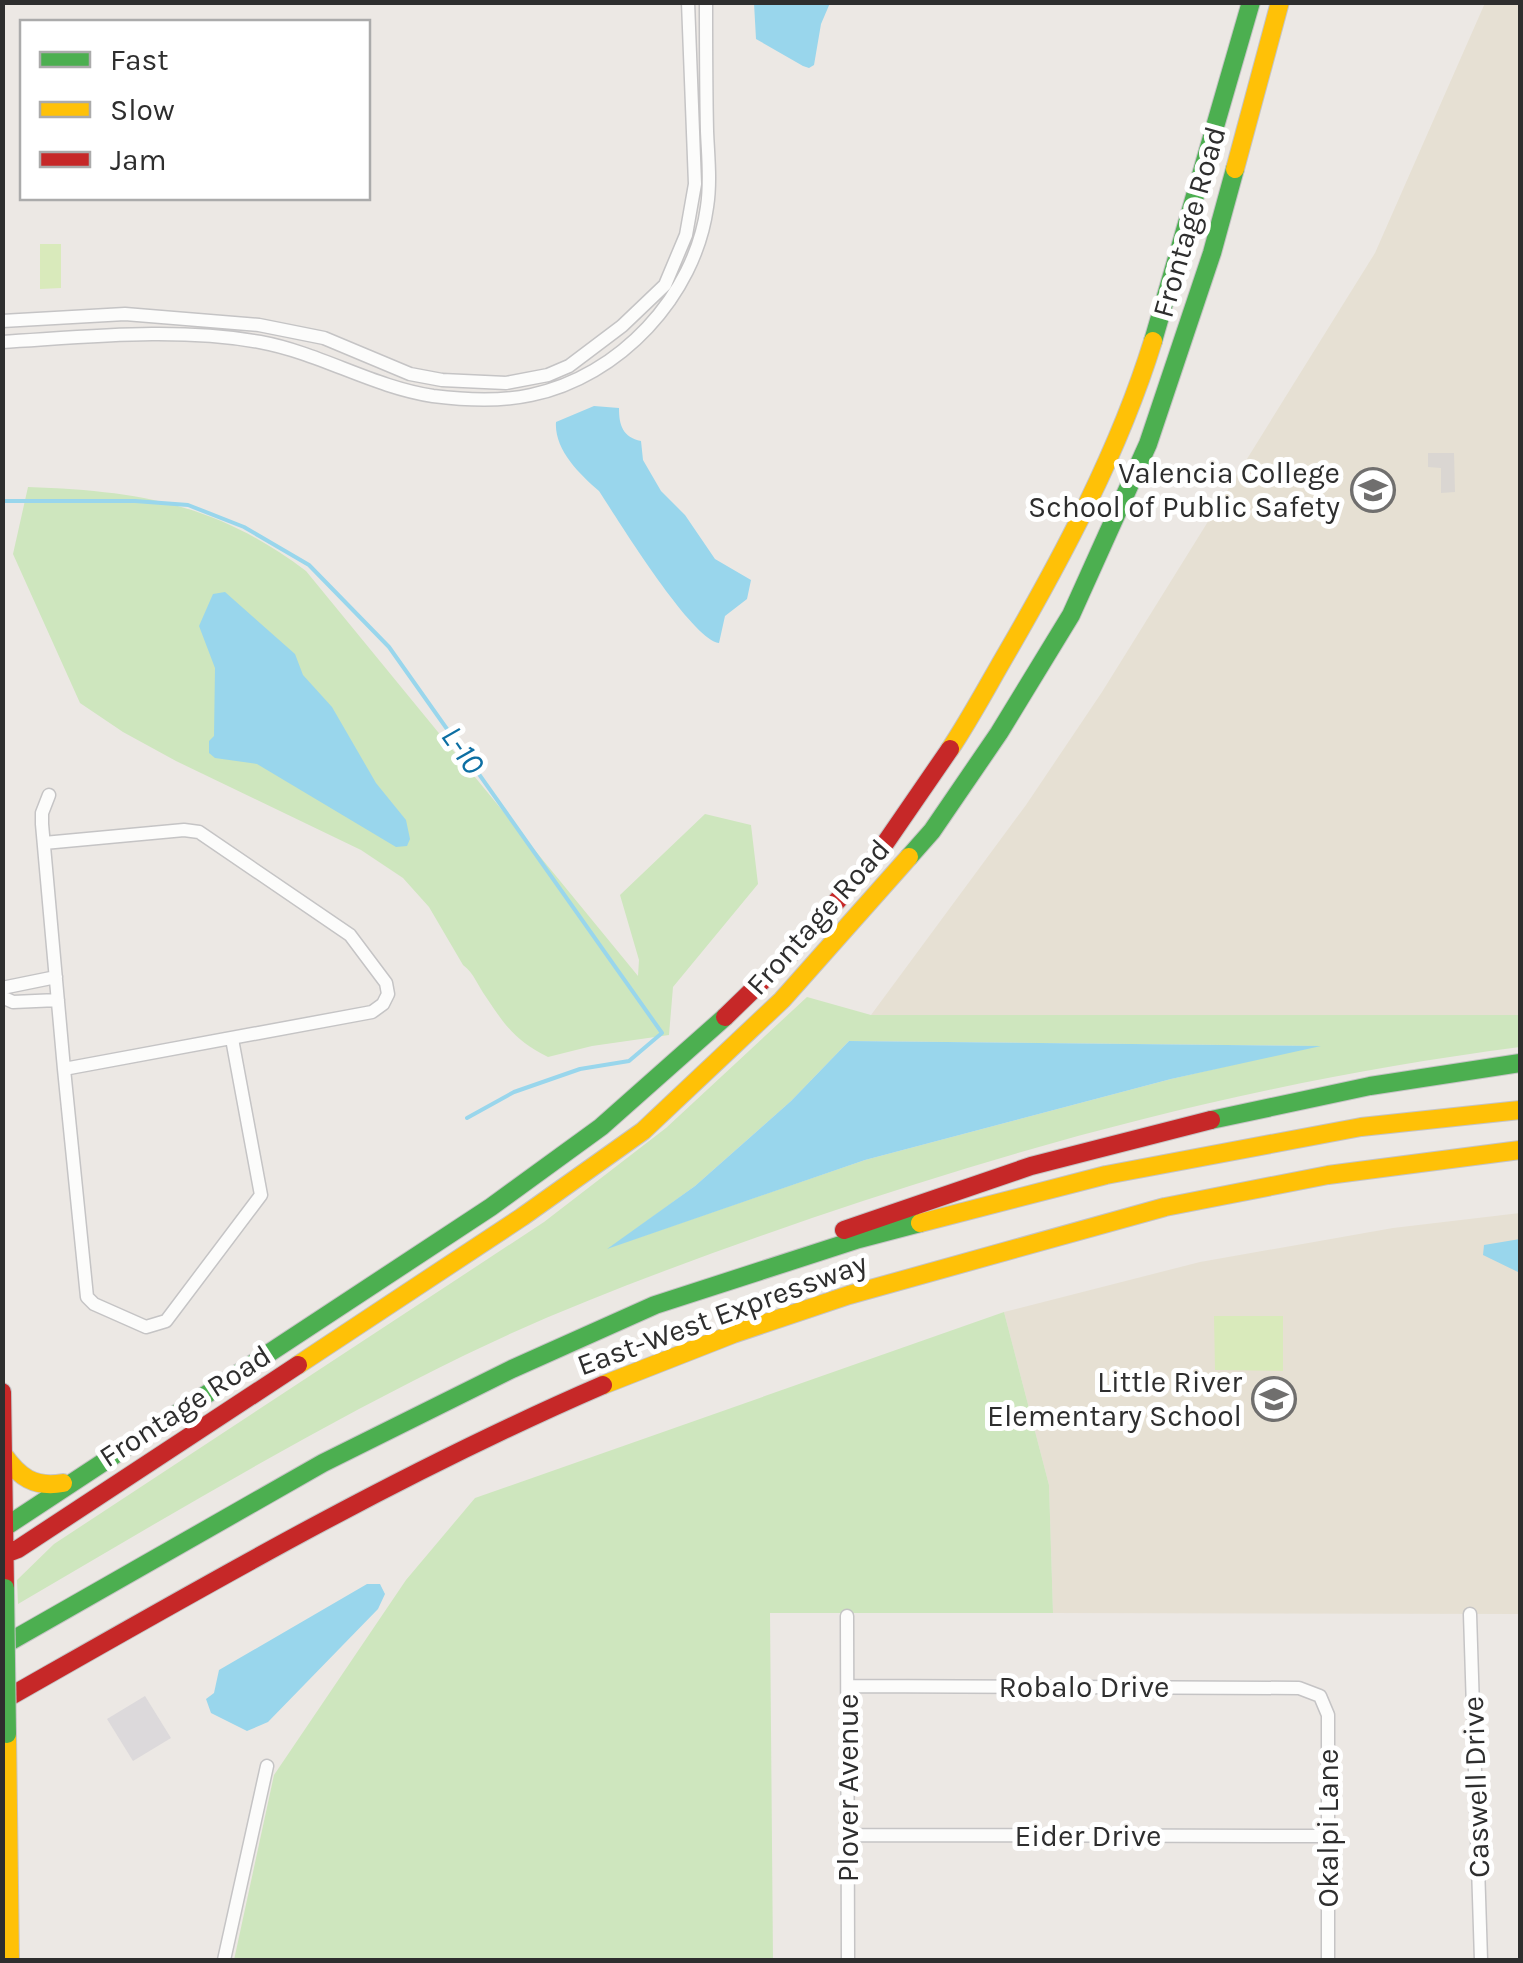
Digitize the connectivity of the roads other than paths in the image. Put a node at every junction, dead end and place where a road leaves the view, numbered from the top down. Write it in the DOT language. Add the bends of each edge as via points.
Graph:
graph roads {
  1 [pos="688,2"];
  2 [pos="706,2"];
  3 [pos="1251,2"];
  4 [pos="1280,2"];
  5 [pos="2,321"];
  6 [pos="2,342"];
  7 [pos="49,795"];
  8 [pos="44,843"];
  9 [pos="56,977"];
  10 [pos="2,988"];
  11 [pos="2,997"];
  12 [pos="58,1000"];
  13 [pos="232,1039"];
  14 [pos="1520,1063"];
  15 [pos="64,1069"];
  16 [pos="1520,1110"];
  17 [pos="1520,1150"];
  18 [pos="1433,1158"];
  19 [pos="1520,1161"];
  20 [pos="655,1305"];
  21 [pos="2,1392"];
  22 [pos="3,1454"];
  23 [pos="68,1482"];
  24 [pos="3,1528"];
  25 [pos="4,1555"];
  26 [pos="5,1588"];
  27 [pos="1470,1614"];
  28 [pos="847,1616"];
  29 [pos="2,1646"];
  30 [pos="848,1686"];
  31 [pos="1320,1696"];
  32 [pos="2,1701"];
  33 [pos="4,1758"];
  34 [pos="267,1766"];
  35 [pos="848,1835"];
  36 [pos="1328,1836"];
  37 [pos="10,1960"];
  38 [pos="224,1960"];
  39 [pos="848,1960"];
  40 [pos="1328,1960"];
  41 [pos="1481,1960"];
  1 -- 5 [label="street" via="694,184 686,234 665,284 569,366 506,383 442,380 303,332 252,324 125,314"];
  2 -- 6 [label="street" via="709,190 697,246 654,321 618,354 573,381 529,396 459,399 402,390 255,341 126,335"];
  3 -- 23 [label="main road, Frontage Road" via="1138,389 1040,596 956,740 875,858 779,965 601,1127 490,1207"];
  4 -- 25 [label="main road, Frontage Road" via="1212,253 1148,444 1072,615 932,831 782,1000 643,1130 522,1218"];
  7 -- 8 [label="street" via="42,813"];
  8 -- 9 [label="street"];
  8 -- 13 [label="street" via="199,832 350,935 386,983 386,1000 372,1012"];
  9 -- 10 [label="street"];
  9 -- 12 [label="street"];
  11 -- 12 [label="street"];
  12 -- 15 [label="street"];
  13 -- 15 [label="street"];
  13 -- 15 [label="street" via="261,1195 166,1321 151,1327 87,1297"];
  14 -- 20 [label="main road" via="1348,1088 1108,1143 896,1210"];
  16 -- 20 [label="main road, East-West Expressway" via="1361,1128 1106,1175 859,1239"];
  17 -- 18 [label="main road, East-West Expressway"];
  18 -- 19 [label="main road"];
  18 -- 32 [label="main road, East-West Expressway" via="1210,1197 904,1278 734,1335 570,1399 389,1484"];
  20 -- 29 [label="main road, East-West Expressway" via="323,1462"];
  21 -- 22 [label="main road"];
  22 -- 23 [label="main road" via="26,1480"];
  22 -- 24 [label="main road"];
  23 -- 24 [label="main road, Frontage Road"];
  24 -- 25 [label="main road"];
  25 -- 26 [label="main road"];
  26 -- 33 [label="main road, bridge"];
  27 -- 41 [label="street, Caswell Drive"];
  28 -- 30 [label="street, Plover Avenue"];
  30 -- 31 [label="street, Robalo Drive" via="1299,1688"];
  30 -- 35 [label="street, Plover Avenue"];
  31 -- 36 [label="street, Okalpi Lane" via="1328,1715"];
  33 -- 37 [label="main road"];
  34 -- 38 [label="street"];
  35 -- 36 [label="street, Eider Drive"];
  35 -- 39 [label="street, Plover Avenue"];
  36 -- 40 [label="street, Okalpi Lane"];
}
